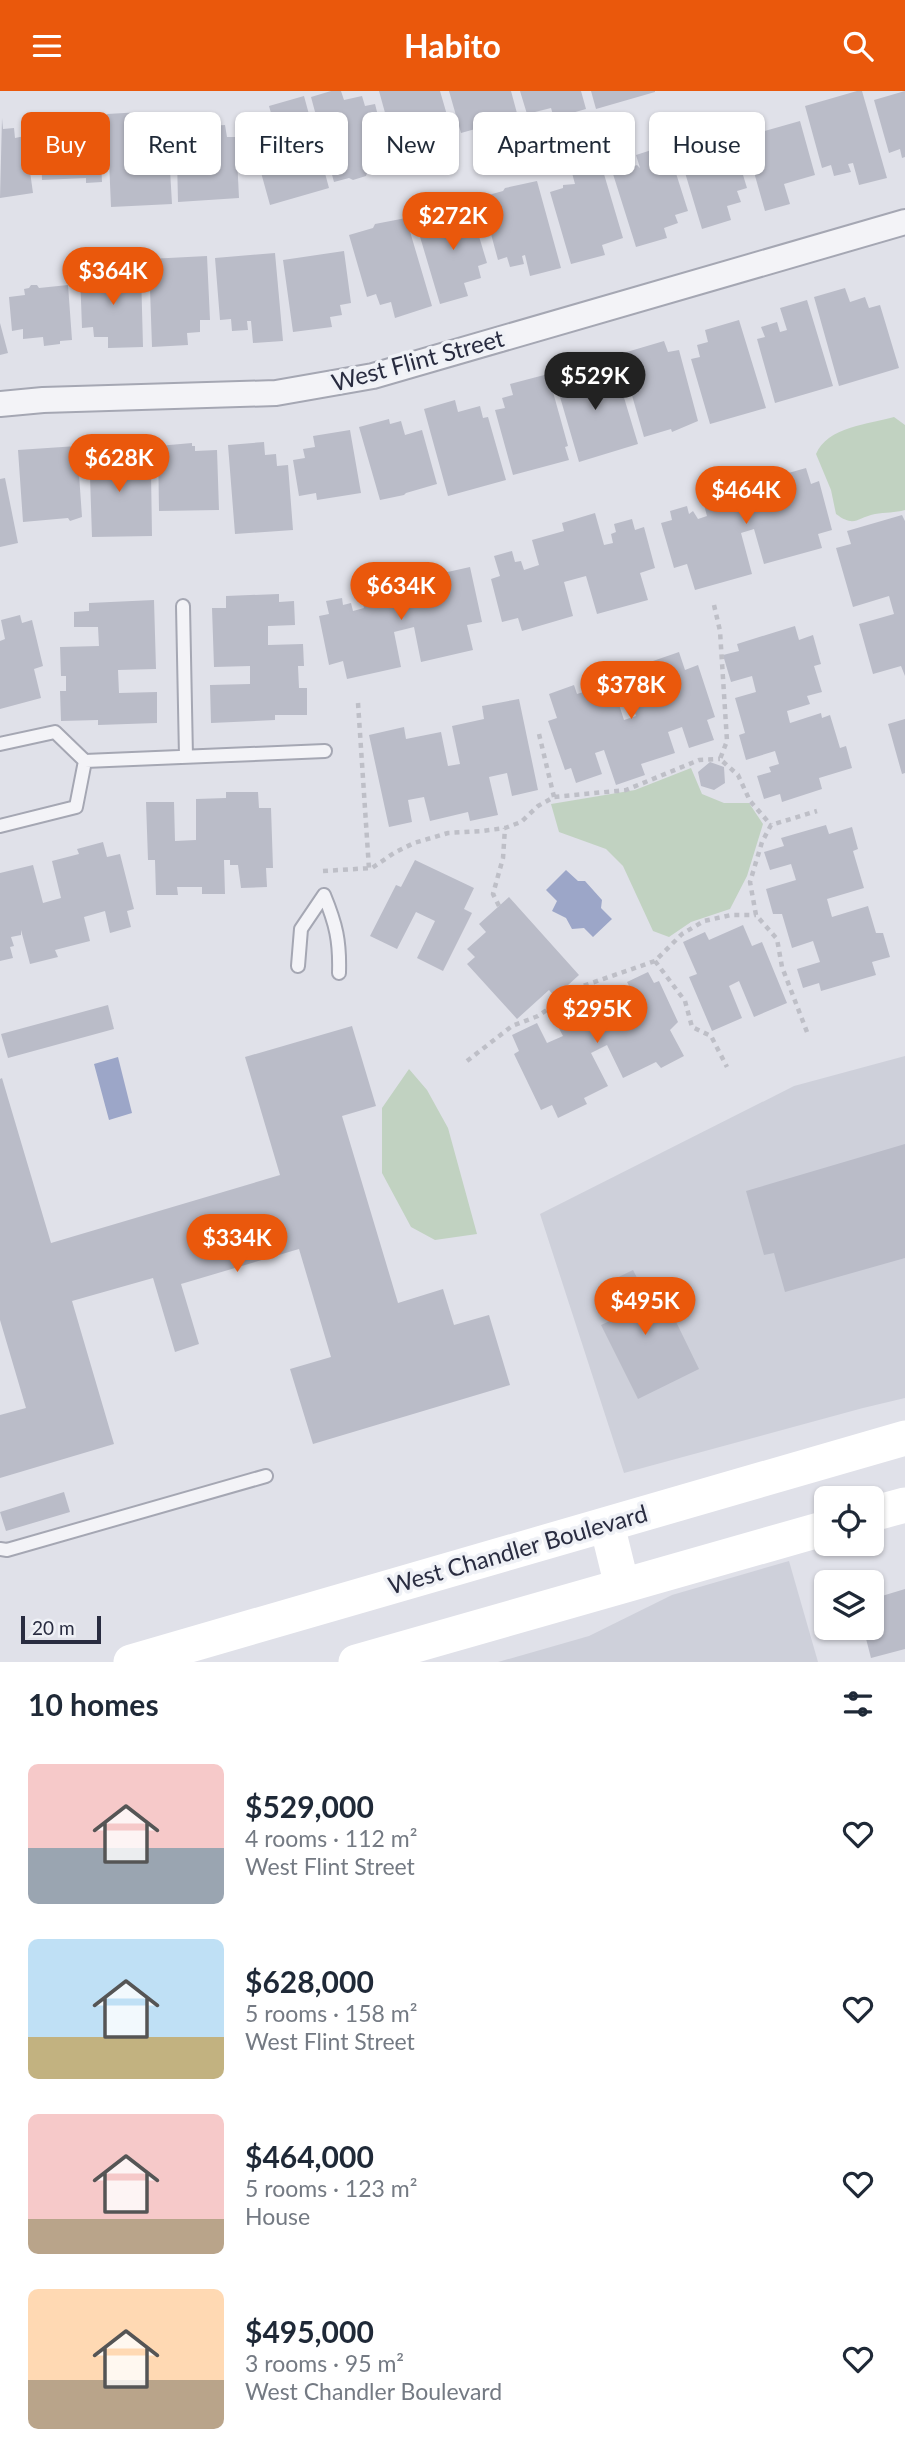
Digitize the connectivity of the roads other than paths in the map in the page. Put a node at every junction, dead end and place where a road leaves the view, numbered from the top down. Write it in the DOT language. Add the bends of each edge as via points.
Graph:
graph roads {
  1 [pos="904,226"];
  2 [pos="0,404"];
  3 [pos="183,605"];
  4 [pos="0,744"];
  5 [pos="325,751"];
  6 [pos="186,757"];
  7 [pos="85,761"];
  8 [pos="0,825"];
  9 [pos="298,966"];
  10 [pos="339,973"];
  11 [pos="905,1438"];
  12 [pos="265,1476"];
  13 [pos="905,1505"];
  14 [pos="884,1511"];
  15 [pos="607,1525"];
  16 [pos="814,1531"];
  17 [pos="0,1549"];
  18 [pos="622,1586"];
  19 [pos="131,1662"];
  20 [pos="356,1662"];
  1 -- 2 [label="street, West Flint Street" via="325,386 276,393"];
  3 -- 6 [label="lane"];
  4 -- 7 [label="lane" via="55,731"];
  5 -- 6 [label="lane"];
  6 -- 7 [label="lane"];
  7 -- 8 [label="lane" via="76,807"];
  9 -- 10 [label="lane" via="301,929 324,895 338,929"];
  11 -- 15 [label="main road, West Chandler Boulevard"];
  12 -- 17 [label="lane"];
  13 -- 14 [label="main road"];
  15 -- 18 [label="main road"];
  15 -- 19 [label="main road, West Chandler Boulevard"];
  16 -- 18 [label="main road"];
  18 -- 20 [label="main road"];
}
